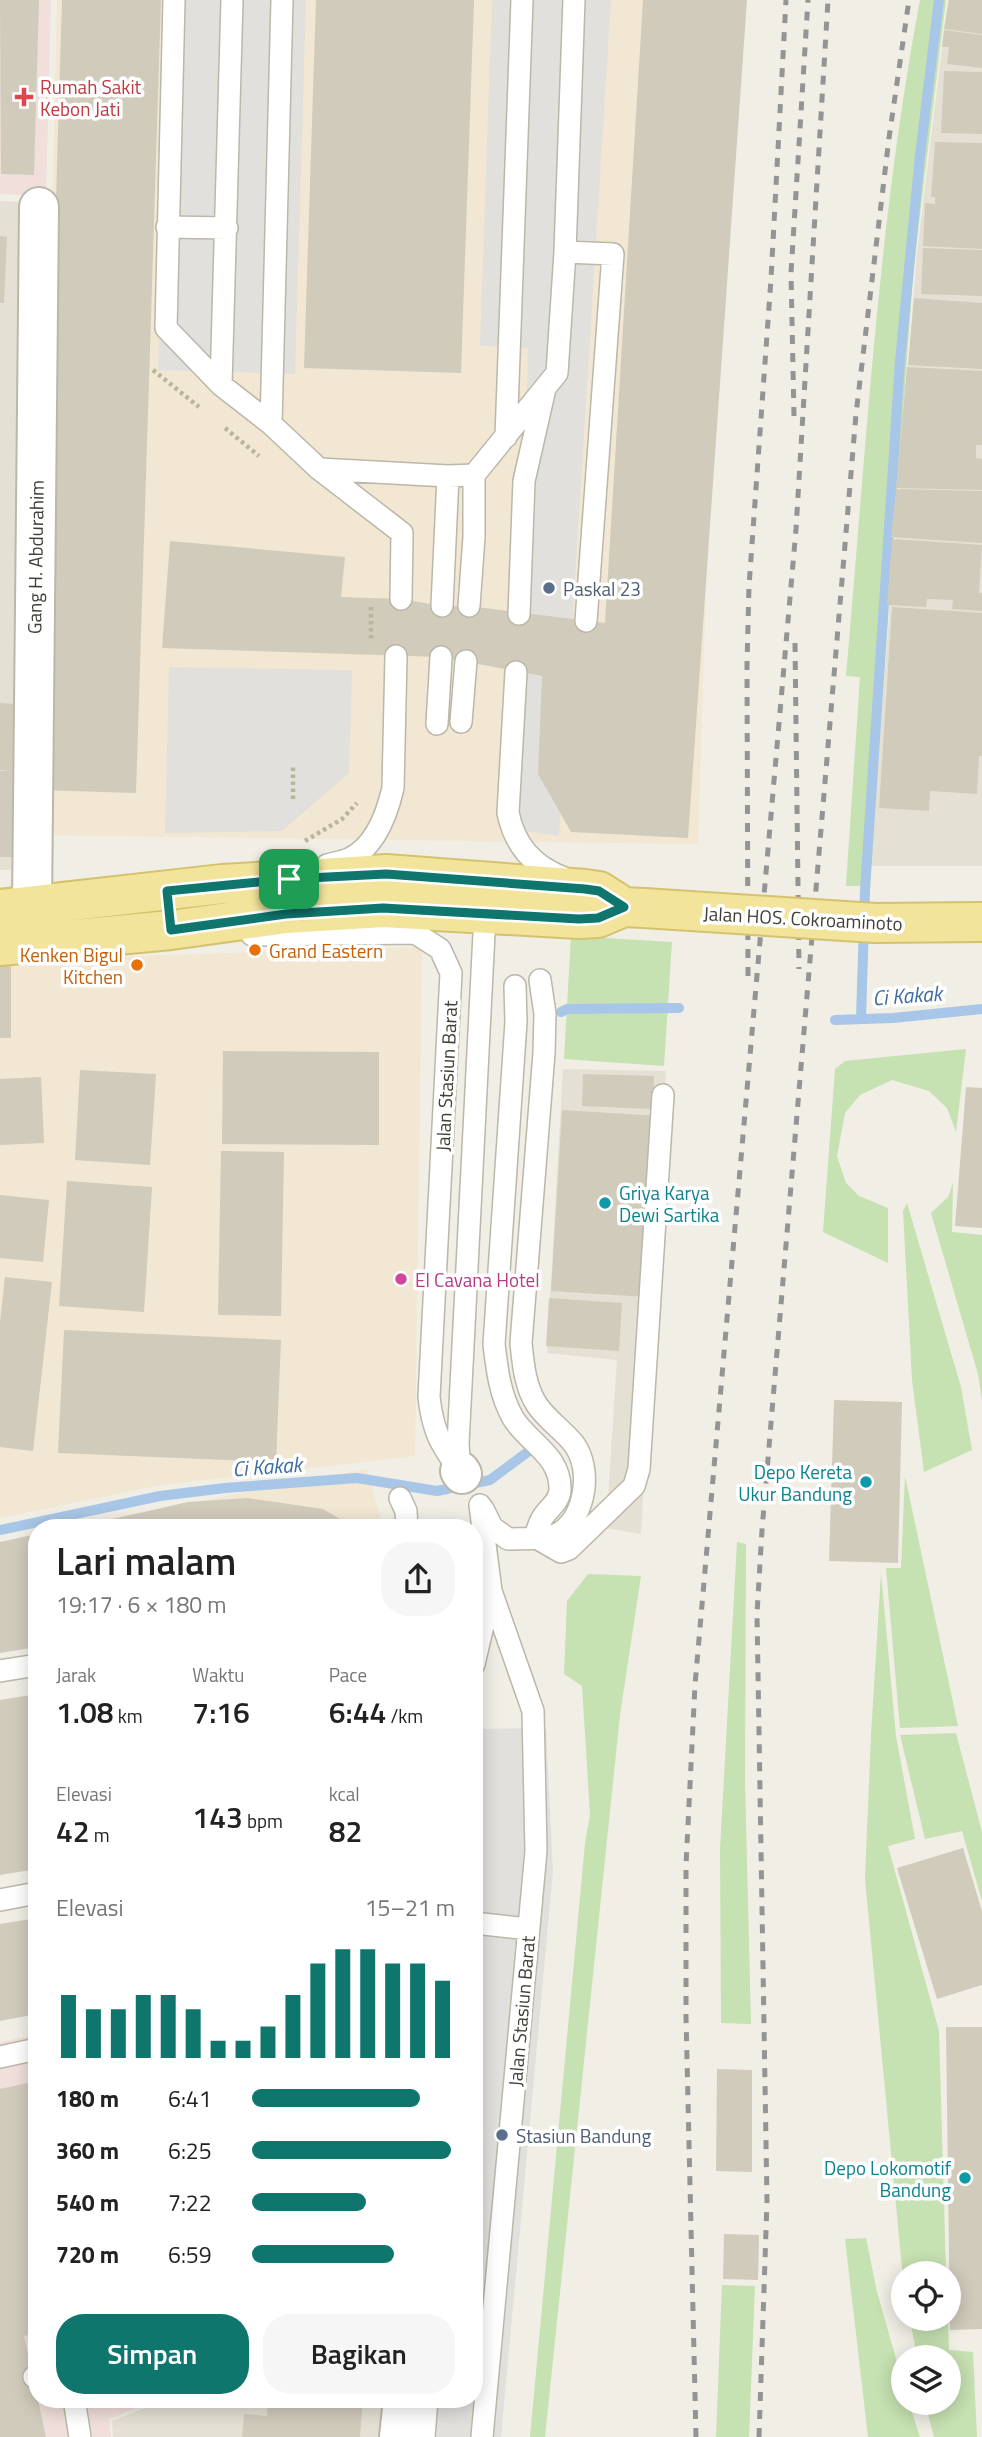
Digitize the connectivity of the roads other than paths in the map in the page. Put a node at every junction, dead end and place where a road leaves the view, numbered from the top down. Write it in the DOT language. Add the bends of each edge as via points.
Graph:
graph roads {
  1 [pos="174,0"];
  2 [pos="232,0"];
  3 [pos="282,0"];
  4 [pos="522,0"];
  5 [pos="574,0"];
  6 [pos="39,207"];
  7 [pos="167,227"];
  8 [pos="227,228"];
  9 [pos="565,252"];
  10 [pos="221,385"];
  11 [pos="546,388"];
  12 [pos="271,424"];
  13 [pos="506,437"];
  14 [pos="319,469"];
  15 [pos="448,475"];
  16 [pos="474,475"];
  17 [pos="401,599"];
  18 [pos="442,606"];
  19 [pos="469,606"];
  20 [pos="519,614"];
  21 [pos="586,621"];
  22 [pos="396,656"];
  23 [pos="441,657"];
  24 [pos="466,661"];
  25 [pos="516,672"];
  26 [pos="461,722"];
  27 [pos="437,724"];
  28 [pos="293,862"];
  29 [pos="585,889"];
  30 [pos="167,891"];
  31 [pos="16,908"];
  32 [pos="634,908"];
  33 [pos="485,914"];
  34 [pos="982,922"];
  35 [pos="171,930"];
  36 [pos="0,946"];
  37 [pos="540,980"];
  38 [pos="515,986"];
  39 [pos="663,1095"];
  40 [pos="469,1487"];
  41 [pos="400,1498"];
  42 [pos="406,1519"];
  43 [pos="473,1519"];
  44 [pos="535,1537"];
  45 [pos="483,1592"];
  46 [pos="28,1666"];
  47 [pos="0,1671"];
  48 [pos="28,1895"];
  49 [pos="0,1900"];
  50 [pos="483,1924"];
  51 [pos="528,1929"];
  52 [pos="28,2051"];
  53 [pos="0,2057"];
  54 [pos="75,2408"];
  55 [pos="401,2408"];
  56 [pos="426,2408"];
  57 [pos="80,2437"];
  58 [pos="399,2437"];
  59 [pos="424,2437"];
  60 [pos="482,2437"];
  1 -- 7 [label="lane"];
  2 -- 8 [label="lane"];
  3 -- 12 [label="lane"];
  4 -- 13 [label="lane"];
  5 -- 9 [label="lane"];
  6 -- 31 [label="street, Gang H. Abdurahim"];
  7 -- 8 [label="lane"];
  7 -- 10 [label="lane" via="166,328"];
  8 -- 10 [label="lane"];
  9 -- 11 [label="lane" via="558,373"];
  9 -- 21 [label="lane" via="613,254"];
  10 -- 12 [label="lane"];
  11 -- 13 [label="lane"];
  11 -- 20 [label="lane" via="524,481"];
  12 -- 14 [label="lane"];
  13 -- 16 [label="lane"];
  14 -- 15 [label="lane"];
  14 -- 17 [label="lane" via="402,533"];
  15 -- 16 [label="lane"];
  15 -- 18 [label="lane"];
  16 -- 19 [label="lane"];
  22 -- 28 [label="lane" via="393,788 379,828 351,858"];
  23 -- 27 [label="lane"];
  24 -- 26 [label="lane"];
  25 -- 29 [label="lane" via="511,827 534,862"];
  28 -- 29 [label="main road, Jalan HOS. Cokroaminoto"];
  28 -- 30 [label="main road, Jalan HOS. Cokroaminoto"];
  29 -- 32 [label="main road, Jalan HOS. Cokroaminoto"];
  30 -- 31 [label="main road, Jalan HOS. Cokroaminoto"];
  30 -- 35 [label="main road"];
  32 -- 33 [label="main road, Jalan HOS. Cokroaminoto" via="598,918"];
  32 -- 34 [label="main road, Jalan HOS. Cokroaminoto, bridge" via="875,923"];
  33 -- 35 [label="main road, Jalan HOS. Cokroaminoto" via="383,908 286,914"];
  33 -- 40 [label="lane, Jalan Stasiun Barat" via="458,1444"];
  35 -- 36 [label="main road, Jalan HOS. Cokroaminoto"];
  35 -- 40 [label="lane, Jalan Stasiun Barat" via="227,935 415,933 440,949 451,972 429,1397 439,1442"];
  37 -- 44 [label="lane" via="544,1054 521,1343 528,1385 537,1405 575,1446 584,1469 578,1515 560,1532"];
  38 -- 44 [label="lane" via="495,1344 503,1394 514,1420 552,1460 557,1473 560,1490"];
  39 -- 44 [label="lane" via="639,1469 634,1486 569,1549 561,1552"];
  40 -- 43 [label="lane, Jalan Stasiun Barat"];
  40 -- 44 [label="lane" via="492,1527 508,1539"];
  41 -- 42 [label="lane"];
  45 -- 51 [label="lane, Jalan Stasiun Barat" via="533,1711 536,1851"];
  46 -- 47 [label="lane"];
  48 -- 49 [label="lane"];
  50 -- 51 [label="lane"];
  51 -- 60 [label="lane, Jalan Stasiun Barat"];
  52 -- 53 [label="lane"];
  54 -- 57 [label="lane"];
  55 -- 58 [label="street"];
  56 -- 59 [label="lane"];
}
